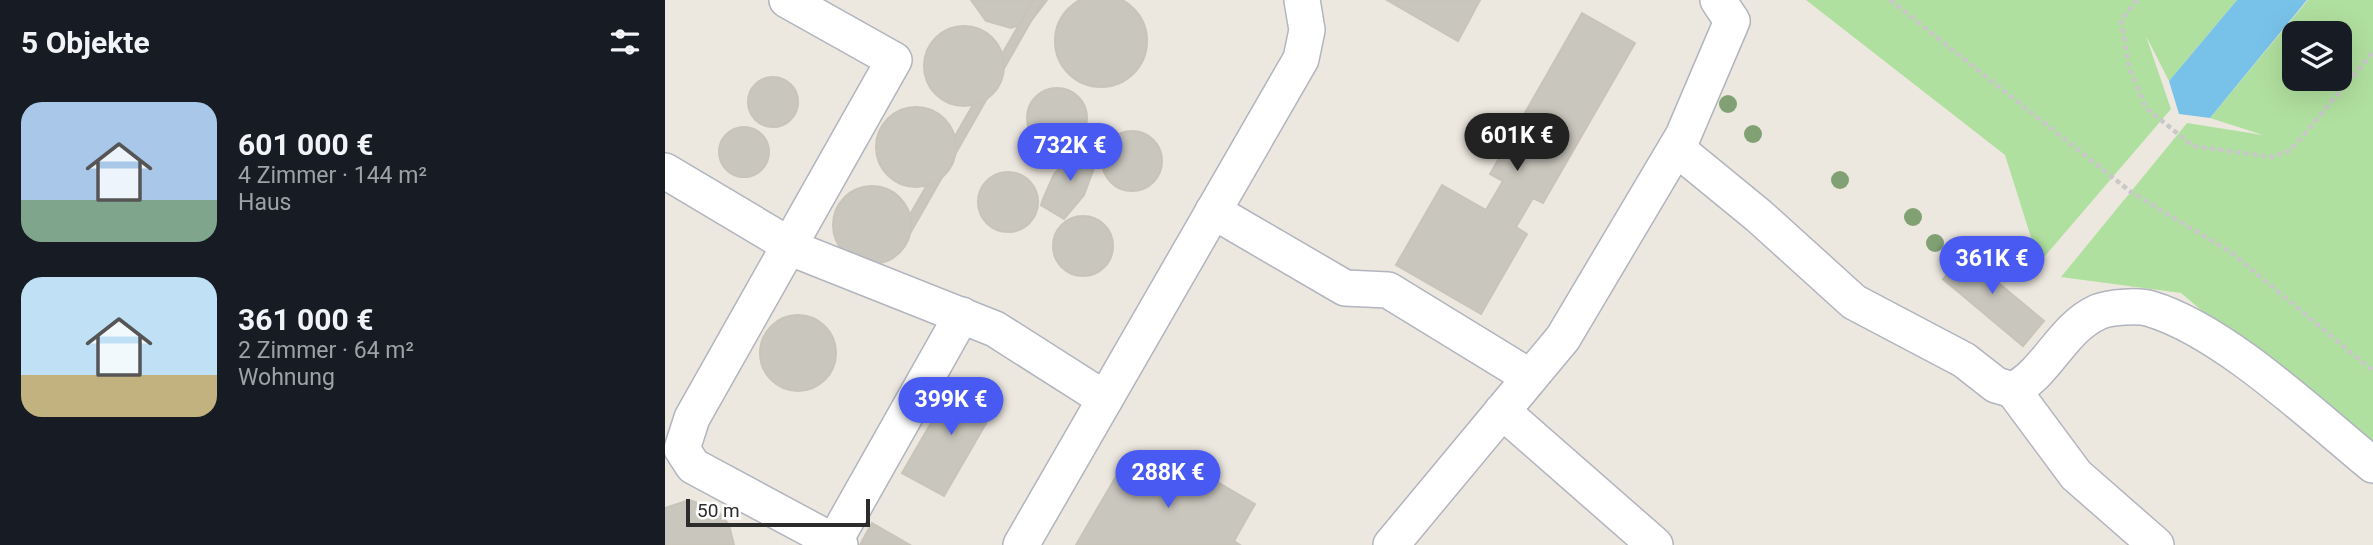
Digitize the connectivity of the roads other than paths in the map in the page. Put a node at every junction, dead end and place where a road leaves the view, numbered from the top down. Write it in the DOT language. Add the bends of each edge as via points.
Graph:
graph roads {
  1 [pos="787,0"];
  2 [pos="1301,0"];
  3 [pos="1718,0"];
  4 [pos="1676,148"];
  5 [pos="665,171"];
  6 [pos="1213,211"];
  7 [pos="791,246"];
  8 [pos="962,315"];
  9 [pos="1530,377"];
  10 [pos="2013,390"];
  11 [pos="1105,400"];
  12 [pos="1502,411"];
  13 [pos="2373,465"];
  14 [pos="837,543"];
  15 [pos="1021,545"];
  16 [pos="1391,545"];
  17 [pos="1655,545"];
  18 [pos="2156,545"];
  1 -- 7 [label="lane" via="894,60"];
  2 -- 6 [label="lane" via="1307,30 1301,59"];
  3 -- 4 [label="lane" via="1732,22"];
  4 -- 9 [label="lane" via="1563,338"];
  4 -- 10 [label="lane" via="1854,302 1964,360 1996,385"];
  5 -- 7 [label="lane"];
  6 -- 9 [label="lane" via="1345,288 1388,290"];
  6 -- 11 [label="lane"];
  7 -- 8 [label="lane"];
  7 -- 14 [label="lane" via="692,418 682,449 693,466"];
  8 -- 11 [label="lane" via="995,329"];
  8 -- 14 [label="lane"];
  9 -- 12 [label="lane"];
  10 -- 13 [label="lane" via="2026,384 2076,324 2101,310 2148,307 2239,357"];
  10 -- 18 [label="lane" via="2076,475"];
  11 -- 15 [label="lane"];
  12 -- 16 [label="lane"];
  12 -- 17 [label="lane"];
}
